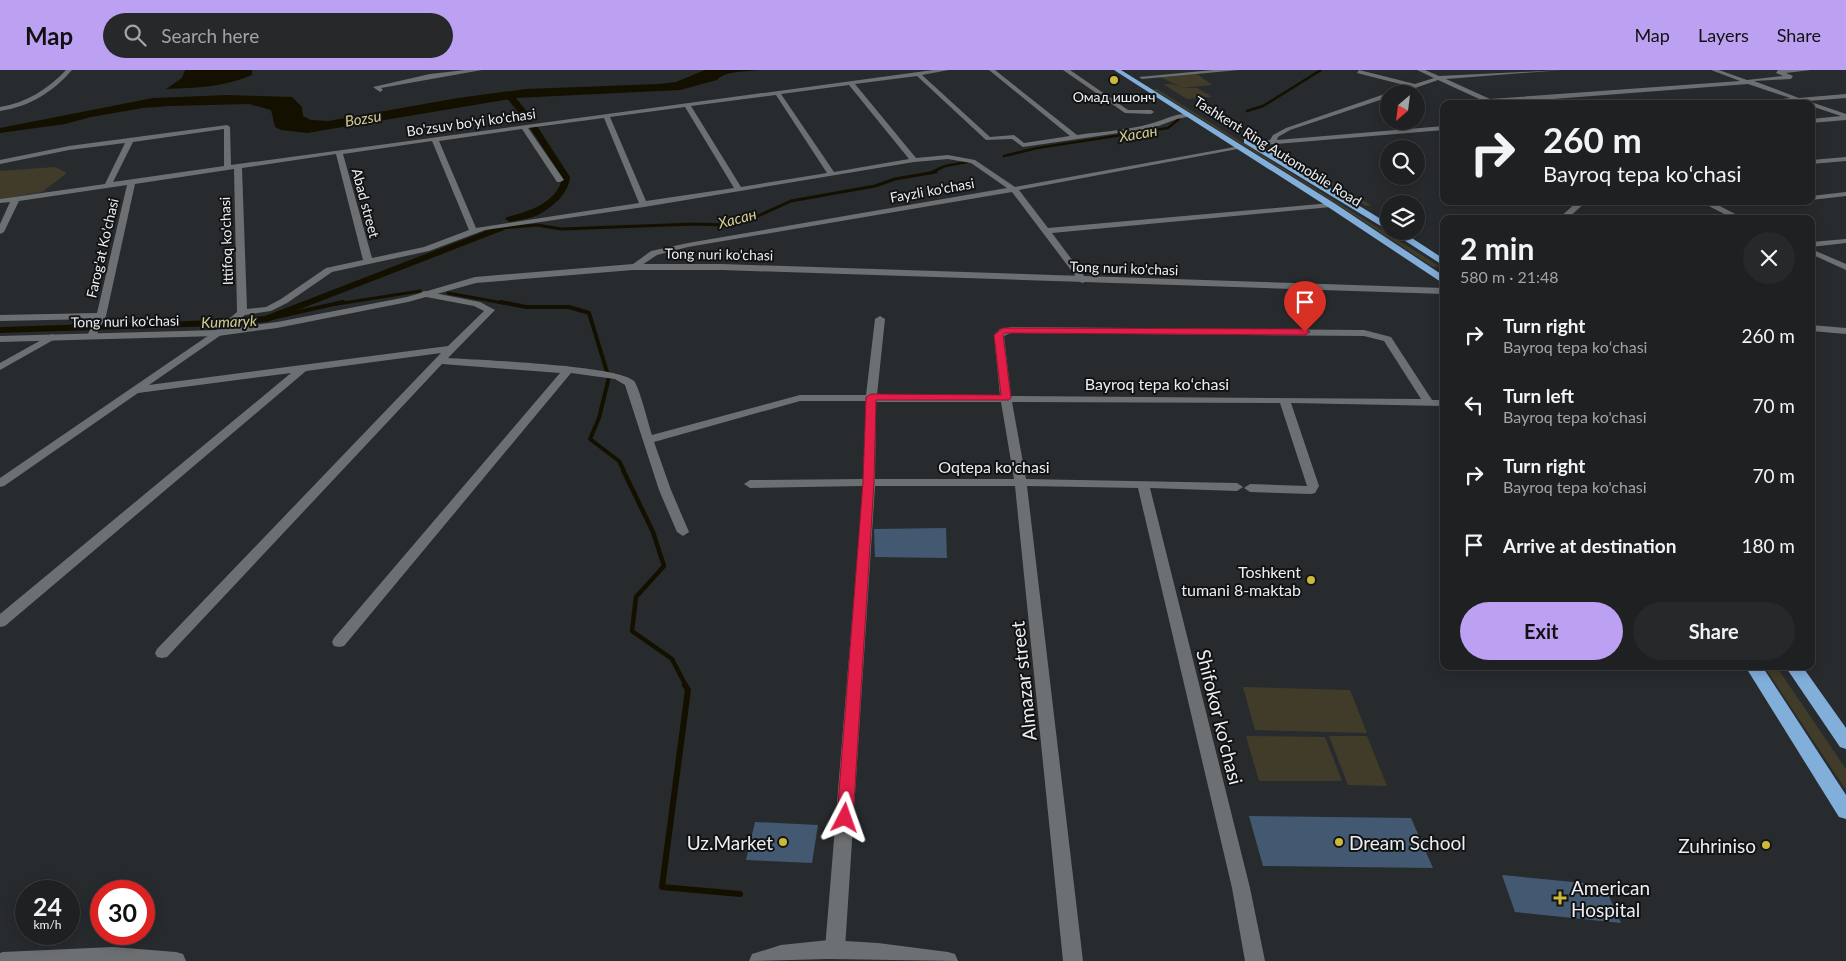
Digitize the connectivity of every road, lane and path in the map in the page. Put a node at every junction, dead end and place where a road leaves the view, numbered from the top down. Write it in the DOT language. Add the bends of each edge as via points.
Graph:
graph roads {
  1 [pos="69,70"];
  2 [pos="479,70"];
  3 [pos="946,70"];
  4 [pos="992,70"];
  5 [pos="1066,70"];
  6 [pos="1117,70"];
  7 [pos="1131,70"];
  8 [pos="1236,70"];
  9 [pos="1420,70"];
  10 [pos="1560,70"];
  11 [pos="1714,70"];
  12 [pos="1808,70"];
  13 [pos="1359,72"];
  14 [pos="918,74"];
  15 [pos="1440,78"];
  16 [pos="1141,81"];
  17 [pos="1747,81"];
  18 [pos="851,83"];
  19 [pos="1410,85"];
  20 [pos="1417,85"];
  21 [pos="380,90"];
  22 [pos="777,92"];
  23 [pos="1846,96"];
  24 [pos="1380,98"];
  25 [pos="1800,99"];
  26 [pos="1488,100"];
  27 [pos="1503,100"];
  28 [pos="1788,100"];
  29 [pos="687,105"];
  30 [pos="1815,105"];
  31 [pos="0,109"];
  32 [pos="1151,112"];
  33 [pos="606,116"];
  34 [pos="1189,116"];
  35 [pos="1208,117"];
  36 [pos="1846,117"];
  37 [pos="1815,121"];
  38 [pos="524,128"];
  39 [pos="1440,128"];
  40 [pos="1074,136"];
  41 [pos="1242,137"];
  42 [pos="130,140"];
  43 [pos="436,140"];
  44 [pos="1273,142"];
  45 [pos="1252,144"];
  46 [pos="1240,148"];
  47 [pos="339,152"];
  48 [pos="1846,159"];
  49 [pos="914,160"];
  50 [pos="0,162"];
  51 [pos="1815,162"];
  52 [pos="238,168"];
  53 [pos="228,169"];
  54 [pos="832,174"];
  55 [pos="560,180"];
  56 [pos="132,183"];
  57 [pos="108,186"];
  58 [pos="1014,189"];
  59 [pos="739,190"];
  60 [pos="1846,194"];
  61 [pos="16,198"];
  62 [pos="1815,198"];
  63 [pos="0,201"];
  64 [pos="644,205"];
  65 [pos="1331,205"];
  66 [pos="1578,205"];
  67 [pos="1711,205"];
  68 [pos="1567,215"];
  69 [pos="1733,215"];
  70 [pos="1380,222"];
  71 [pos="473,231"];
  72 [pos="1046,231"];
  73 [pos="0,232"];
  74 [pos="1408,240"];
  75 [pos="1846,241"];
  76 [pos="1815,245"];
  77 [pos="1815,253"];
  78 [pos="1440,260"];
  79 [pos="368,261"];
  80 [pos="632,267"];
  81 [pos="1846,267"];
  82 [pos="1440,278"];
  83 [pos="1082,280"];
  84 [pos="1440,291"];
  85 [pos="424,294"];
  86 [pos="239,316"];
  87 [pos="0,318"];
  88 [pos="100,318"];
  89 [pos="880,319"];
  90 [pos="1815,328"];
  91 [pos="220,331"];
  92 [pos="1846,331"];
  93 [pos="92,336"];
  94 [pos="52,337"];
  95 [pos="0,339"];
  96 [pos="451,349"];
  97 [pos="442,361"];
  98 [pos="0,367"];
  99 [pos="303,368"];
  100 [pos="568,370"];
  101 [pos="134,391"];
  102 [pos="871,397"];
  103 [pos="1006,398"];
  104 [pos="1284,400"];
  105 [pos="1429,403"];
  106 [pos="1440,403"];
  107 [pos="648,440"];
  108 [pos="869,482"];
  109 [pos="0,483"];
  110 [pos="1021,483"];
  111 [pos="750,484"];
  112 [pos="1142,484"];
  113 [pos="1237,487"];
  114 [pos="1250,488"];
  115 [pos="683,532"];
  116 [pos="0,622"];
  117 [pos="339,642"];
  118 [pos="162,653"];
  119 [pos="1756,670"];
  120 [pos="1796,670"];
  121 [pos="1846,742"];
  122 [pos="1846,811"];
  123 [pos="835,949"];
  124 [pos="3,961"];
  125 [pos="176,961"];
  126 [pos="759,961"];
  127 [pos="948,961"];
  128 [pos="1073,961"];
  129 [pos="1255,961"];
  1 -- 31 [label="street" via="26,104"];
  2 -- 21 [label="street" via="376,87"];
  3 -- 14 [label="street, Bo'zsuv bo'yi ko'chasi"];
  4 -- 40 [label="street"];
  5 -- 32 [label="street" via="1128,112"];
  6 -- 16 [label="highway, Tashkent Ring Automobile Road"];
  7 -- 16 [label="highway, Tashkent Ring Automobile Road"];
  8 -- 16 [label="street"];
  9 -- 15 [label="street"];
  10 -- 15 [label="street"];
  11 -- 17 [label="street"];
  12 -- 17 [label="street" via="1778,72 1791,77"];
  13 -- 19 [label="street"];
  14 -- 18 [label="street, Bo'zsuv bo'yi ko'chasi"];
  14 -- 40 [label="street" via="988,139 1014,138 1024,145"];
  15 -- 20 [label="street"];
  15 -- 26 [label="street"];
  16 -- 34 [label="highway, Tashkent Ring Automobile Road"];
  16 -- 35 [label="highway, Tashkent Ring Automobile Road" via="1153,83"];
  17 -- 25 [label="street"];
  17 -- 27 [label="street"];
  18 -- 22 [label="street, Bo'zsuv bo'yi ko'chasi"];
  18 -- 49 [label="street"];
  22 -- 29 [label="street, Bo'zsuv bo'yi ko'chasi"];
  22 -- 54 [label="street"];
  23 -- 25 [label="street"];
  24 -- 44 [label="street" via="1288,130 1275,136"];
  25 -- 28 [label="street"];
  29 -- 33 [label="street, Bo'zsuv bo'yi ko'chasi"];
  29 -- 59 [label="street"];
  30 -- 36 [label="street"];
  33 -- 38 [label="street, Bo'zsuv bo'yi ko'chasi"];
  33 -- 64 [label="street"];
  34 -- 40 [label="street" via="1152,126"];
  34 -- 46 [label="highway, Tashkent Ring Automobile Road"];
  36 -- 37 [label="street"];
  38 -- 43 [label="street, Bo'zsuv bo'yi ko'chasi"];
  38 -- 55 [label="street"];
  39 -- 44 [label="street"];
  41 -- 45 [label="highway, Tashkent Ring Automobile Road"];
  42 -- 50 [label="street"];
  42 -- 53 [label="street" via="227,127"];
  42 -- 57 [label="street"];
  43 -- 47 [label="street, Bo'zsuv bo'yi ko'chasi"];
  43 -- 71 [label="street"];
  44 -- 45 [label="street"];
  45 -- 70 [label="highway, Tashkent Ring Automobile Road"];
  46 -- 58 [label="street, Fayzli ko'chasi"];
  46 -- 65 [label="highway, Tashkent Ring Automobile Road"];
  47 -- 52 [label="street, Bo'zsuv bo'yi ko'chasi"];
  47 -- 79 [label="street, Abad street"];
  48 -- 51 [label="street"];
  49 -- 54 [label="street"];
  49 -- 58 [label="street" via="948,157 973,161"];
  52 -- 53 [label="street, Bo'zsuv bo'yi ko'chasi"];
  52 -- 86 [label="street, Ittifoq ko'chasi"];
  53 -- 56 [label="street, Bo'zsuv bo'yi ko'chasi"];
  54 -- 59 [label="street"];
  56 -- 57 [label="street, Bo'zsuv bo'yi ko'chasi"];
  56 -- 88 [label="street, Farog'at Ko'chasi"];
  57 -- 61 [label="street, Bo'zsuv bo'yi ko'chasi"];
  58 -- 72 [label="street"];
  58 -- 80 [label="street, Fayzli ko'chasi" via="688,244 654,253"];
  59 -- 64 [label="street"];
  60 -- 62 [label="street"];
  61 -- 63 [label="street, Bo'zsuv bo'yi ko'chasi"];
  61 -- 73 [label="street"];
  64 -- 71 [label="street"];
  65 -- 72 [label="street"];
  65 -- 82 [label="highway, Tashkent Ring Automobile Road"];
  66 -- 68 [label="street"];
  67 -- 69 [label="street"];
  71 -- 79 [label="street" via="426,249"];
  72 -- 83 [label="street"];
  74 -- 78 [label="highway"];
  75 -- 76 [label="street"];
  77 -- 81 [label="street"];
  79 -- 86 [label="street" via="329,270 284,301 268,309"];
  80 -- 83 [label="street, Tong nuri ko'chasi" via="722,267"];
  80 -- 85 [label="street, Tong nuri ko'chasi" via="475,280"];
  83 -- 84 [label="street, Tong nuri ko'chasi"];
  85 -- 91 [label="street, Tong nuri ko'chasi" via="277,325"];
  85 -- 96 [label="street" via="477,304 490,310"];
  86 -- 91 [label="street"];
  87 -- 88 [label="street"];
  88 -- 93 [label="street, Farog'at Ko'chasi"];
  89 -- 102 [label="street"];
  90 -- 92 [label="street"];
  91 -- 93 [label="street, Tong nuri ko'chasi"];
  91 -- 101 [label="street"];
  93 -- 94 [label="street, Tong nuri ko'chasi"];
  94 -- 95 [label="street, Tong nuri ko'chasi"];
  94 -- 98 [label="street"];
  96 -- 97 [label="street"];
  96 -- 99 [label="street"];
  97 -- 100 [label="street"];
  97 -- 118 [label="street"];
  99 -- 101 [label="street"];
  99 -- 116 [label="street"];
  100 -- 107 [label="street" via="618,376 630,383"];
  100 -- 117 [label="street"];
  101 -- 109 [label="street"];
  102 -- 103 [label="street, Bayroq tepa koʻchasi"];
  102 -- 107 [label="street, Bayroq tepa koʻchasi" via="800,398"];
  102 -- 108 [label="street"];
  103 -- 104 [label="street, Bayroq tepa koʻchasi"];
  103 -- 105 [label="street, Almazar street" via="998,335 1003,331 1364,332 1388,339"];
  103 -- 110 [label="street, Almazar street"];
  104 -- 105 [label="street, Bayroq tepa koʻchasi"];
  104 -- 114 [label="street" via="1311,490"];
  105 -- 106 [label="street, Bayroq tepa koʻchasi"];
  107 -- 115 [label="street"];
  108 -- 110 [label="street, Oqtepa ko'chasi"];
  108 -- 111 [label="street, Oqtepa ko'chasi"];
  108 -- 123 [label="street"];
  110 -- 112 [label="street, Oqtepa ko'chasi"];
  110 -- 128 [label="street, Almazar street"];
  112 -- 113 [label="street, Oqtepa ko'chasi"];
  112 -- 129 [label="street, Shifokor ko'chasi" via="1238,878"];
  119 -- 122 [label="highway"];
  120 -- 121 [label="highway"];
  123 -- 126 [label="street" via="784,954"];
  123 -- 127 [label="street"];
  124 -- 125 [label="street" via="113,956"];
}
